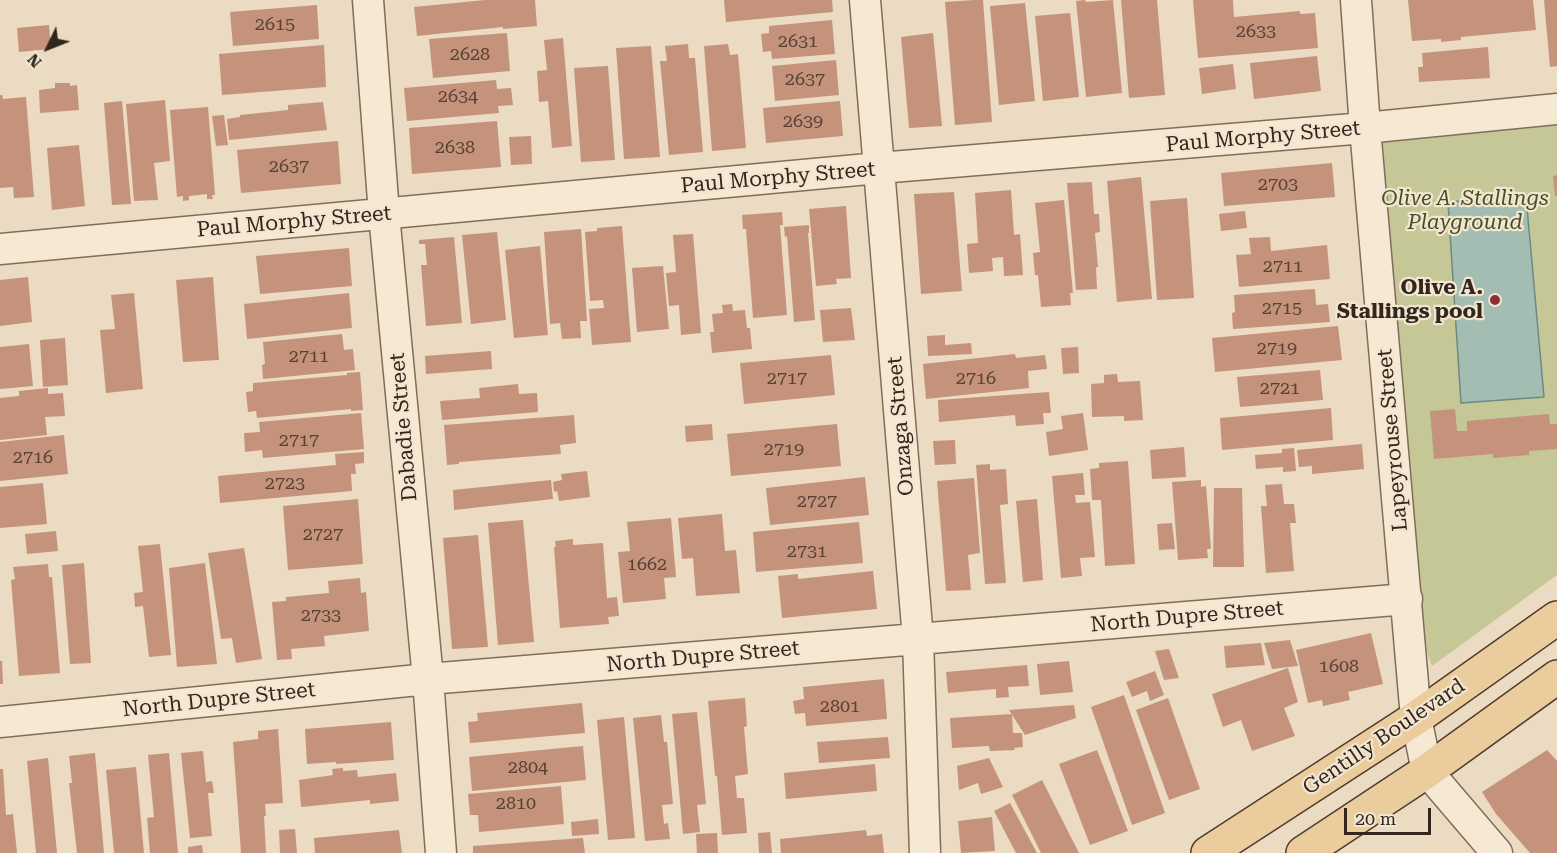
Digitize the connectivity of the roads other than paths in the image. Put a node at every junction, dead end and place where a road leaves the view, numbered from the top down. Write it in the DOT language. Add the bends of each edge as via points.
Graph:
graph roads {
  1 [pos="368,0"];
  2 [pos="865,0"];
  3 [pos="1356,0"];
  4 [pos="1557,109"];
  5 [pos="1365,128"];
  6 [pos="879,168"];
  7 [pos="384,214"];
  8 [pos="0,249"];
  9 [pos="1407,599"];
  10 [pos="1557,618"];
  11 [pos="918,639"];
  12 [pos="1557,677"];
  13 [pos="428,679"];
  14 [pos="1416,718"];
  15 [pos="0,722"];
  16 [pos="1427,771"];
  17 [pos="441,853"];
  18 [pos="925,853"];
  19 [pos="1208,853"];
  20 [pos="1303,853"];
  21 [pos="1497,853"];
  1 -- 7 [label="street, Dabadie Street"];
  2 -- 6 [label="street, Onzaga Street"];
  3 -- 5 [label="street, Lapeyrouse Street"];
  4 -- 5 [label="street, Paul Morphy Street"];
  5 -- 6 [label="street, Paul Morphy Street"];
  5 -- 9 [label="street, Lapeyrouse Street"];
  6 -- 7 [label="street, Paul Morphy Street"];
  6 -- 11 [label="street, Onzaga Street"];
  7 -- 8 [label="street, Paul Morphy Street"];
  7 -- 13 [label="street, Dabadie Street"];
  9 -- 11 [label="street, North Dupre Street"];
  9 -- 14 [label="street, Lapeyrouse Street"];
  10 -- 14 [label="main road, Gentilly Boulevard"];
  11 -- 13 [label="street, North Dupre Street"];
  11 -- 18 [label="street, Onzaga Street"];
  12 -- 16 [label="main road"];
  13 -- 15 [label="street, North Dupre Street"];
  13 -- 17 [label="street, Dabadie Street"];
  14 -- 16 [label="street, Lapeyrouse Street"];
  14 -- 19 [label="main road, Gentilly Boulevard"];
  16 -- 20 [label="main road"];
  16 -- 21 [label="street"];
}
